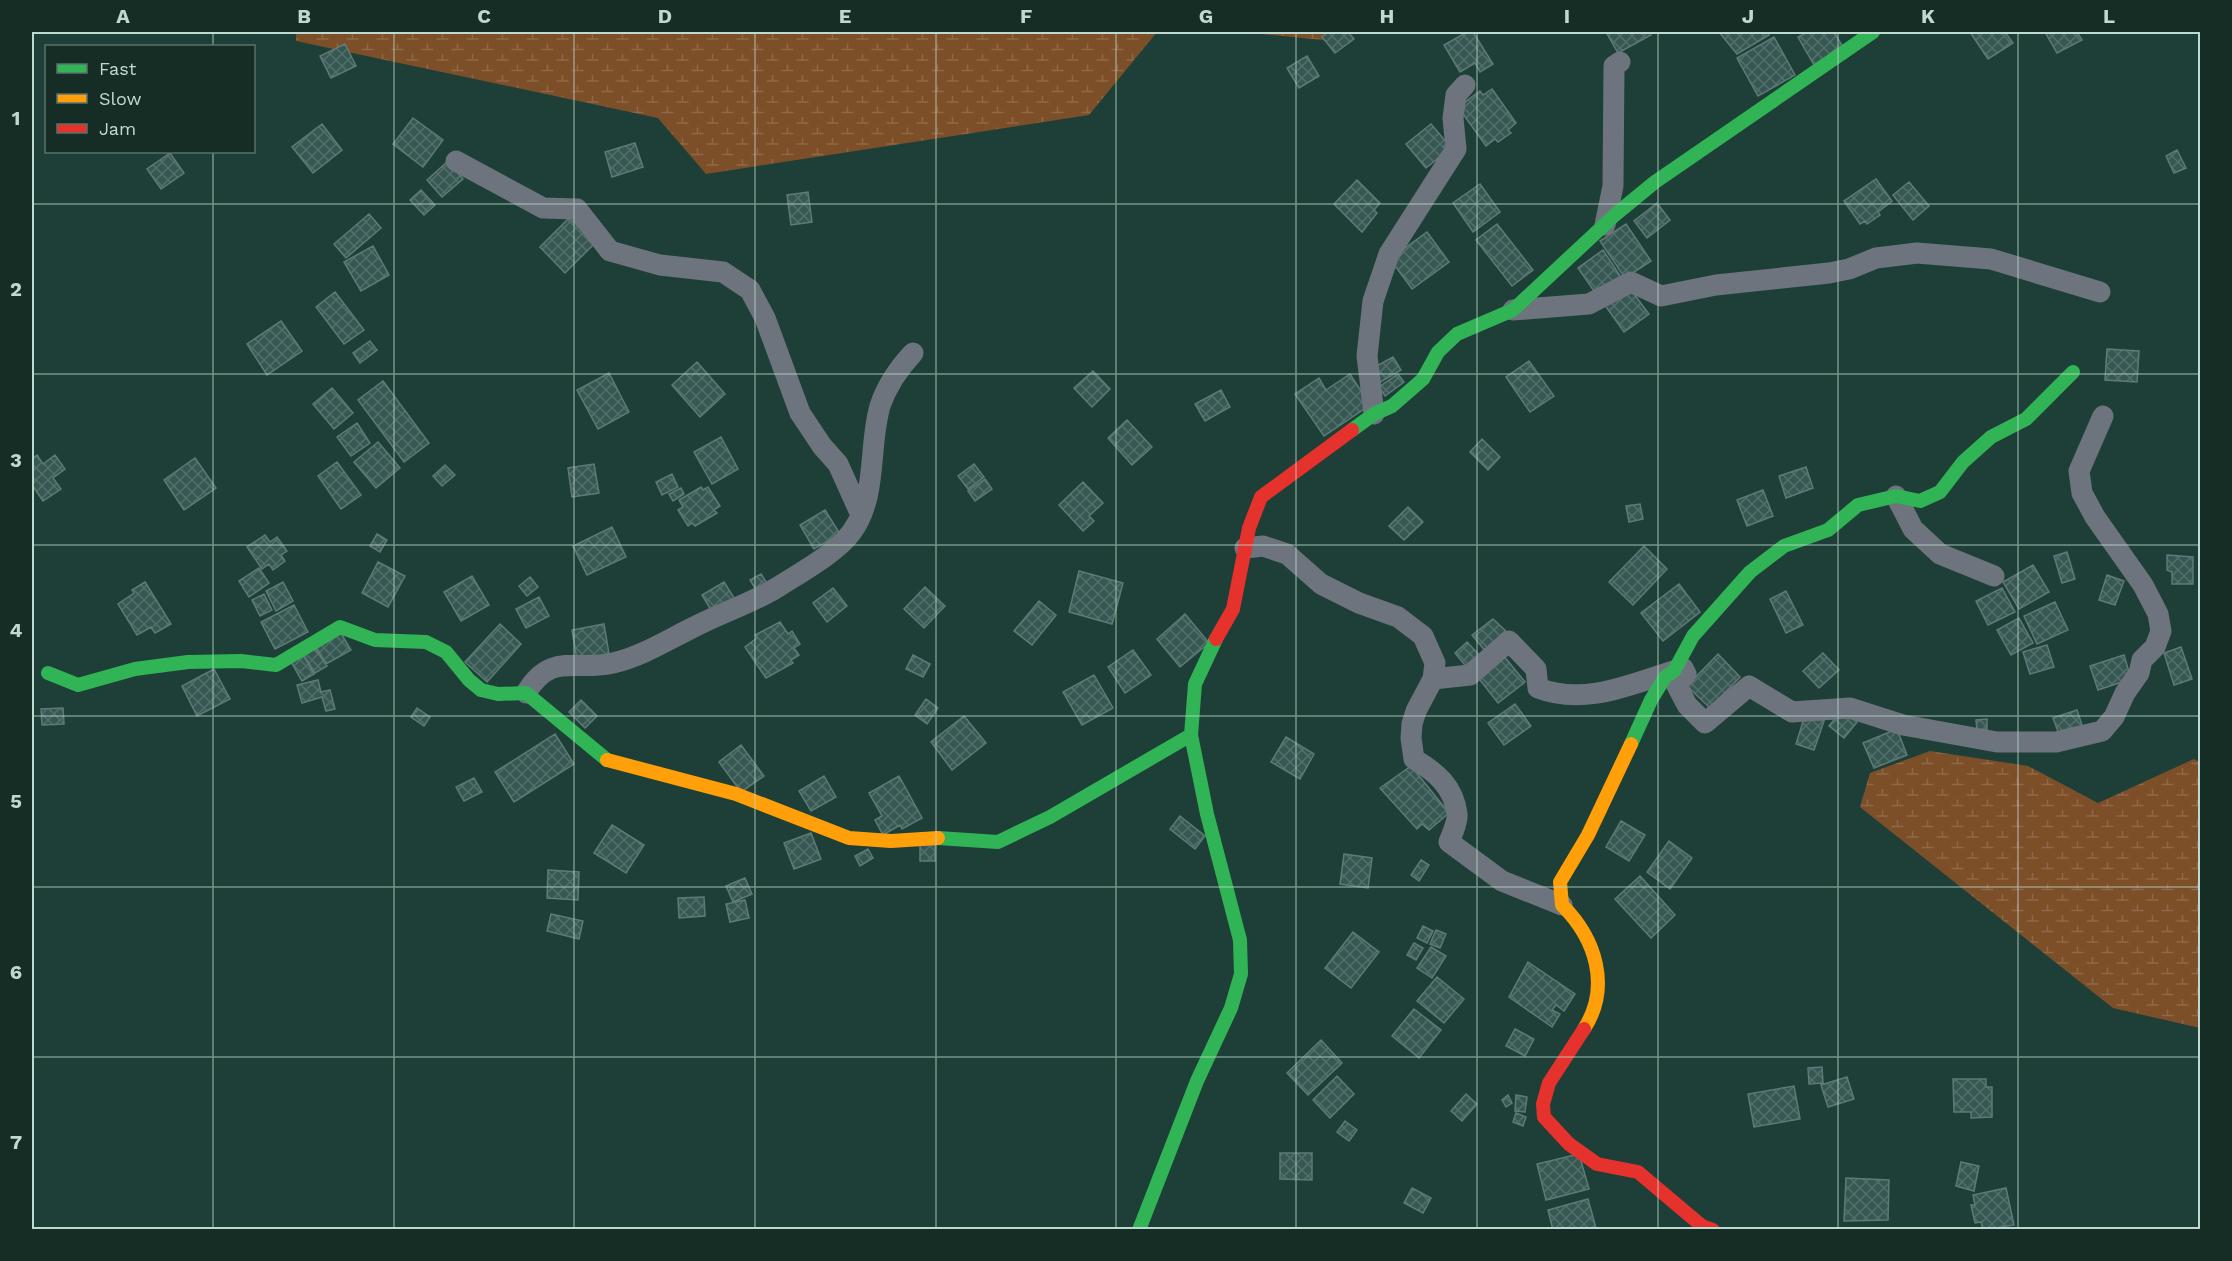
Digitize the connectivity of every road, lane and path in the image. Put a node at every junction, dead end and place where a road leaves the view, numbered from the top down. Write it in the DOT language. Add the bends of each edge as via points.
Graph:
graph roads {
  1 [pos="1873,32"];
  2 [pos="1620,62"];
  3 [pos="1466,85"];
  4 [pos="456,161"];
  5 [pos="1605,225"];
  6 [pos="2100,292"];
  7 [pos="1513,310"];
  8 [pos="913,353"];
  9 [pos="2073,372"];
  10 [pos="1374,414"];
  11 [pos="2103,416"];
  12 [pos="1896,496"];
  13 [pos="861,514"];
  14 [pos="1245,548"];
  15 [pos="1994,576"];
  16 [pos="1674,670"];
  17 [pos="48,673"];
  18 [pos="1433,679"];
  19 [pos="526,693"];
  20 [pos="1191,735"];
  21 [pos="1562,904"];
  22 [pos="1139,1230"];
  23 [pos="1713,1230"];
  1 -- 5 [label="street" via="1655,182"];
  2 -- 5 [label="street" via="1614,66 1613,186"];
  3 -- 10 [label="street" via="1456,95 1456,149 1389,254 1373,301 1367,356"];
  4 -- 13 [label="street" via="543,208 577,209 610,251 660,265 723,272 750,290 765,318 800,413 838,464"];
  5 -- 7 [label="street"];
  6 -- 7 [label="street" via="1991,259 1917,253 1876,258 1829,273 1716,285 1661,296 1631,282 1589,304"];
  7 -- 10 [label="street" via="1457,334 1438,352 1423,379 1392,406"];
  8 -- 13 [label="street" via="888,385 880,407 870,487"];
  9 -- 12 [label="street" via="2026,419 1991,436 1940,492 1920,501"];
  10 -- 14 [label="street" via="1261,497"];
  11 -- 16 [label="street" via="2079,471 2082,493 2143,585 2158,614 2161,631 2114,717 2102,731 2056,742 1997,742 1903,725 1850,708 1792,712 1749,686 1705,723 1687,705 1676,684 1686,674 1683,668"];
  12 -- 15 [label="street" via="1913,529 1940,554"];
  12 -- 16 [label="street" via="1858,505 1828,530 1784,546 1750,572 1693,636"];
  13 -- 19 [label="street" via="837,548 777,588 632,657 595,666 567,664 549,668"];
  14 -- 18 [label="street" via="1263,546 1287,554 1321,584 1411,624 1431,650 1436,663"];
  14 -- 20 [label="street" via="1233,609 1195,684"];
  16 -- 18 [label="street" via="1588,696 1556,695 1538,688 1536,669 1509,641 1470,675"];
  16 -- 21 [label="street" via="1651,700 1588,835 1560,882"];
  17 -- 19 [label="street" via="78,685 135,669 188,662 276,665 340,627 374,640 426,642 445,650 478,688 503,695"];
  18 -- 21 [label="street" via="1416,711 1411,738 1414,759 1437,773 1448,787 1458,815 1449,842 1502,881"];
  19 -- 20 [label="street" via="610,762 736,794 849,838 891,841 944,838 998,842 1050,817"];
  20 -- 22 [label="street" via="1240,940 1241,974 1231,1008 1197,1082"];
  21 -- 23 [label="street" via="1591,946 1598,966 1599,989 1587,1024 1549,1083 1544,1117 1569,1144 1597,1164 1638,1172 1702,1226"];
}
